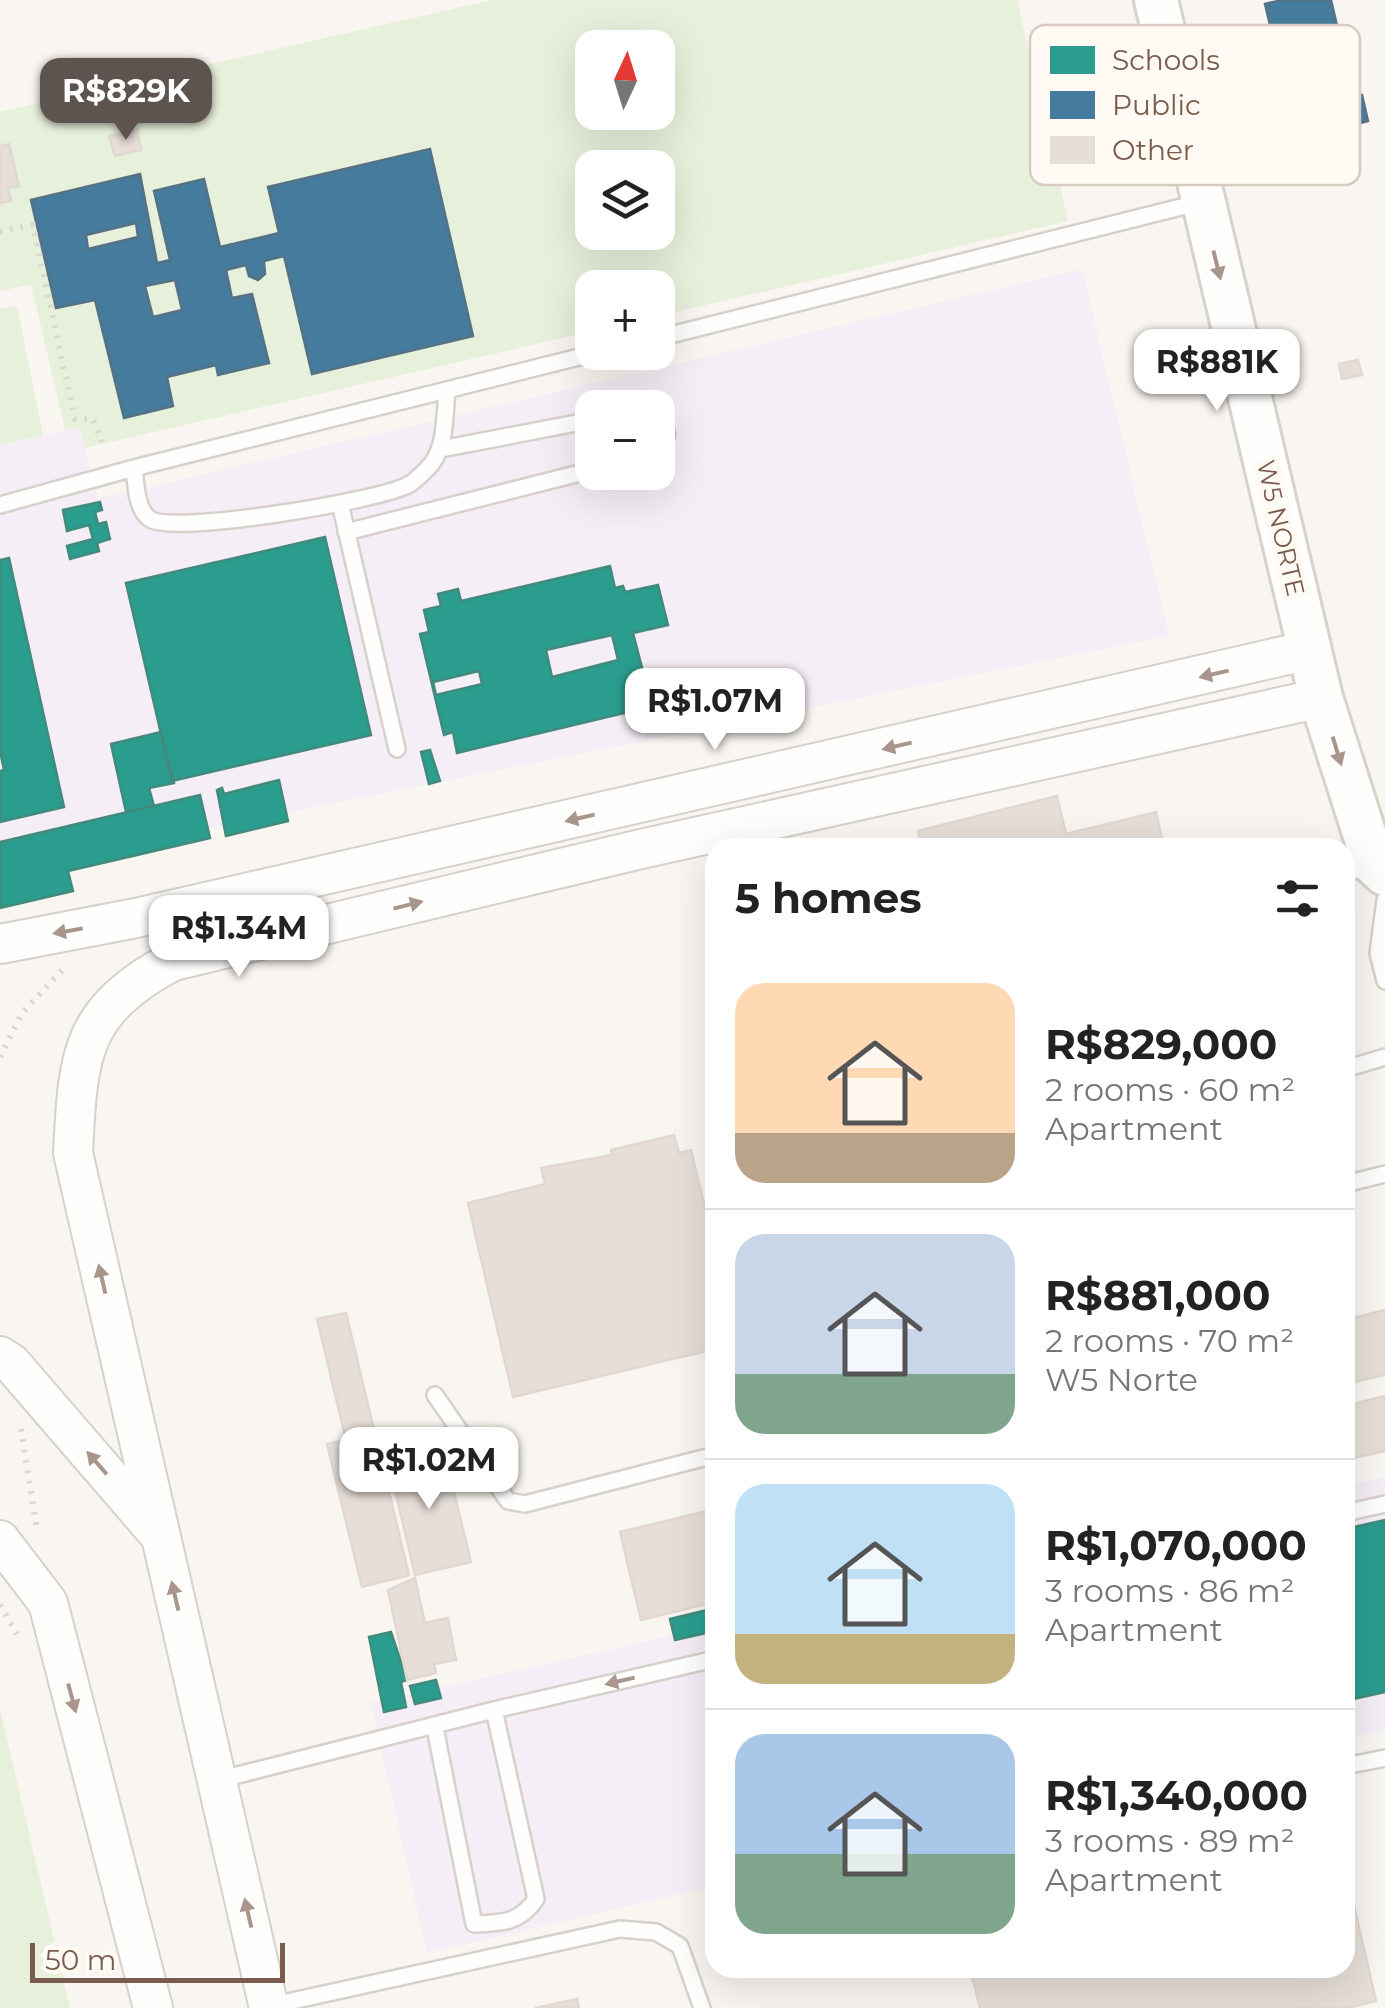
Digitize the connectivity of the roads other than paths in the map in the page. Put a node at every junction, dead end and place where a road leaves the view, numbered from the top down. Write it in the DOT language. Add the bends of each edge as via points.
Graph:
graph roads {
  1 [pos="1156,0"];
  2 [pos="1162,25"];
  3 [pos="1197,185"];
  4 [pos="1201,202"];
  5 [pos="675,334"];
  6 [pos="575,358"];
  7 [pos="448,390"];
  8 [pos="575,423"];
  9 [pos="440,449"];
  10 [pos="134,468"];
  11 [pos="575,474"];
  12 [pos="340,503"];
  13 [pos="0,504"];
  14 [pos="346,532"];
  15 [pos="1309,650"];
  16 [pos="1321,698"];
  17 [pos="396,749"];
  18 [pos="1372,878"];
  19 [pos="0,944"];
  20 [pos="1385,981"];
  21 [pos="1385,1057"];
  22 [pos="1355,1065"];
  23 [pos="1385,1174"];
  24 [pos="1355,1182"];
  25 [pos="6,1359"];
  26 [pos="435,1396"];
  27 [pos="705,1458"];
  28 [pos="1385,1504"];
  29 [pos="1355,1511"];
  30 [pos="161,1536"];
  31 [pos="0,1540"];
  32 [pos="705,1661"];
  33 [pos="494,1710"];
  34 [pos="435,1728"];
  35 [pos="1385,1758"];
  36 [pos="1355,1764"];
  37 [pos="217,1780"];
  38 [pos="269,2007"];
  39 [pos="153,2008"];
  40 [pos="702,2008"];
  1 -- 2 [label="main road, W5 NORTE"];
  3 -- 4 [label="main road, W5 NORTE"];
  4 -- 5 [label="lane"];
  4 -- 15 [label="main road, W5 NORTE, one-way"];
  6 -- 7 [label="lane"];
  7 -- 9 [label="lane"];
  7 -- 10 [label="lane"];
  8 -- 9 [label="lane"];
  9 -- 12 [label="lane" via="408,486"];
  10 -- 12 [label="lane" via="143,511 150,520 174,526"];
  10 -- 13 [label="lane"];
  11 -- 14 [label="lane"];
  12 -- 14 [label="lane"];
  14 -- 17 [label="lane"];
  15 -- 16 [label="main road, W5 NORTE"];
  15 -- 19 [label="street, one-way"];
  16 -- 18 [label="main road, W5 NORTE, one-way"];
  30 -- 16 [label="street, one-way" via="73,1154 78,1069 95,1026 119,995 174,961 640,849"];
  18 -- 20 [label="lane"];
  21 -- 22 [label="lane"];
  23 -- 24 [label="lane"];
  30 -- 25 [label="street, one-way"];
  26 -- 27 [label="lane" via="508,1501 525,1504"];
  28 -- 29 [label="lane"];
  37 -- 30 [label="street, one-way"];
  31 -- 39 [label="street, one-way" via="48,1603"];
  32 -- 33 [label="lane, one-way"];
  33 -- 34 [label="lane"];
  33 -- 34 [label="lane" via="536,1900 525,1916 504,1923 474,1924"];
  34 -- 37 [label="lane"];
  35 -- 36 [label="lane"];
  38 -- 37 [label="street, one-way"];
  38 -- 40 [label="lane" via="620,1929 656,1932 680,1946"];
}
